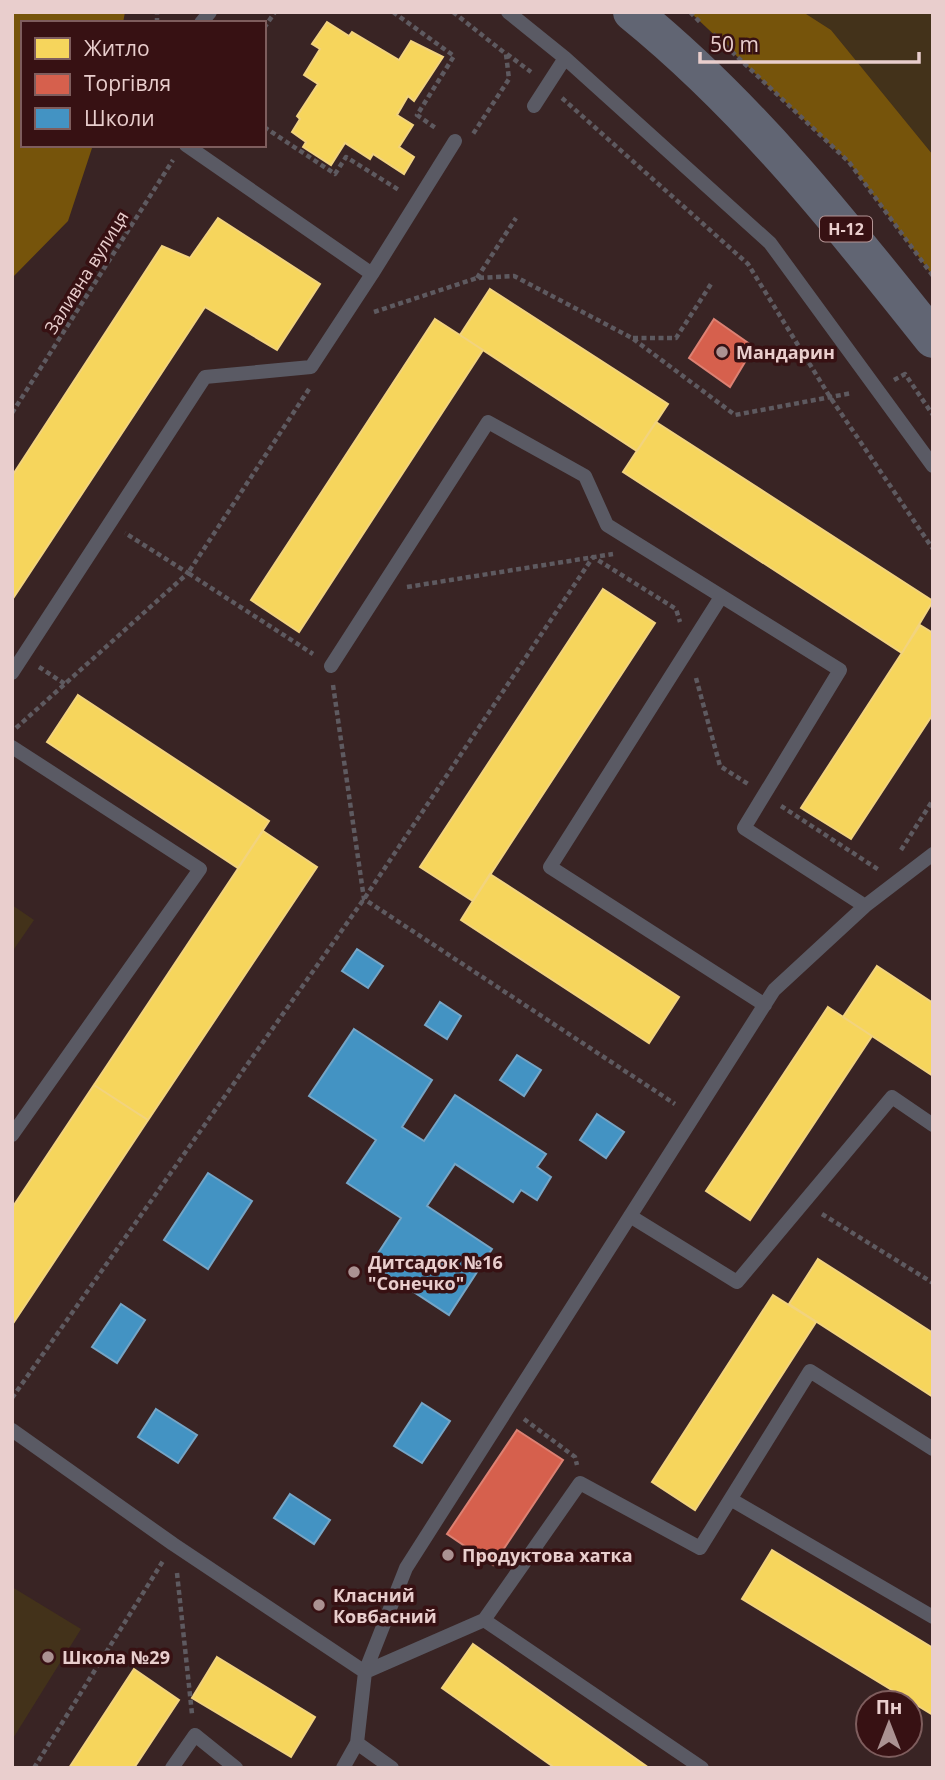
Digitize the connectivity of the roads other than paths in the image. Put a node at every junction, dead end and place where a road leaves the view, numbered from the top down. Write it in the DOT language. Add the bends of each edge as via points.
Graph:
graph roads {
  1 [pos="508,12"];
  2 [pos="632,12"];
  3 [pos="565,58"];
  4 [pos="534,106"];
  5 [pos="455,141"];
  6 [pos="189,147"];
  7 [pos="372,274"];
  8 [pos="933,339"];
  9 [pos="933,466"];
  10 [pos="721,597"];
  11 [pos="331,666"];
  12 [pos="12,673"];
  13 [pos="12,747"];
  14 [pos="933,854"];
  15 [pos="865,906"];
  16 [pos="765,1005"];
  17 [pos="933,1125"];
  18 [pos="12,1135"];
  19 [pos="630,1216"];
  20 [pos="12,1430"];
  21 [pos="933,1449"];
  22 [pos="732,1500"];
  23 [pos="933,1617"];
  24 [pos="484,1619"];
  25 [pos="365,1672"];
  26 [pos="357,1743"];
  27 [pos="172,1768"];
  28 [pos="236,1768"];
  29 [pos="343,1768"];
  30 [pos="393,1768"];
  31 [pos="702,1768"];
  1 -- 3 [label="lane"];
  2 -- 8 [label="main road, Н-12" via="753,123"];
  3 -- 4 [label="lane"];
  3 -- 9 [label="lane" via="770,243"];
  5 -- 7 [label="lane"];
  6 -- 7 [label="lane"];
  7 -- 12 [label="lane" via="312,367 205,377"];
  10 -- 11 [label="lane" via="607,525 585,476 488,422"];
  10 -- 15 [label="lane" via="840,670 744,828"];
  10 -- 16 [label="lane" via="551,867"];
  13 -- 18 [label="lane" via="200,869"];
  14 -- 15 [label="lane"];
  15 -- 16 [label="lane" via="774,990"];
  16 -- 19 [label="lane"];
  17 -- 19 [label="lane" via="892,1097 737,1282"];
  19 -- 25 [label="lane" via="406,1568"];
  20 -- 25 [label="lane"];
  21 -- 22 [label="lane" via="810,1371"];
  22 -- 23 [label="lane"];
  22 -- 24 [label="lane" via="700,1548 580,1483"];
  24 -- 25 [label="lane"];
  24 -- 31 [label="lane"];
  25 -- 26 [label="lane"];
  26 -- 29 [label="lane"];
  26 -- 30 [label="lane"];
  27 -- 28 [label="lane" via="195,1735"];
}
